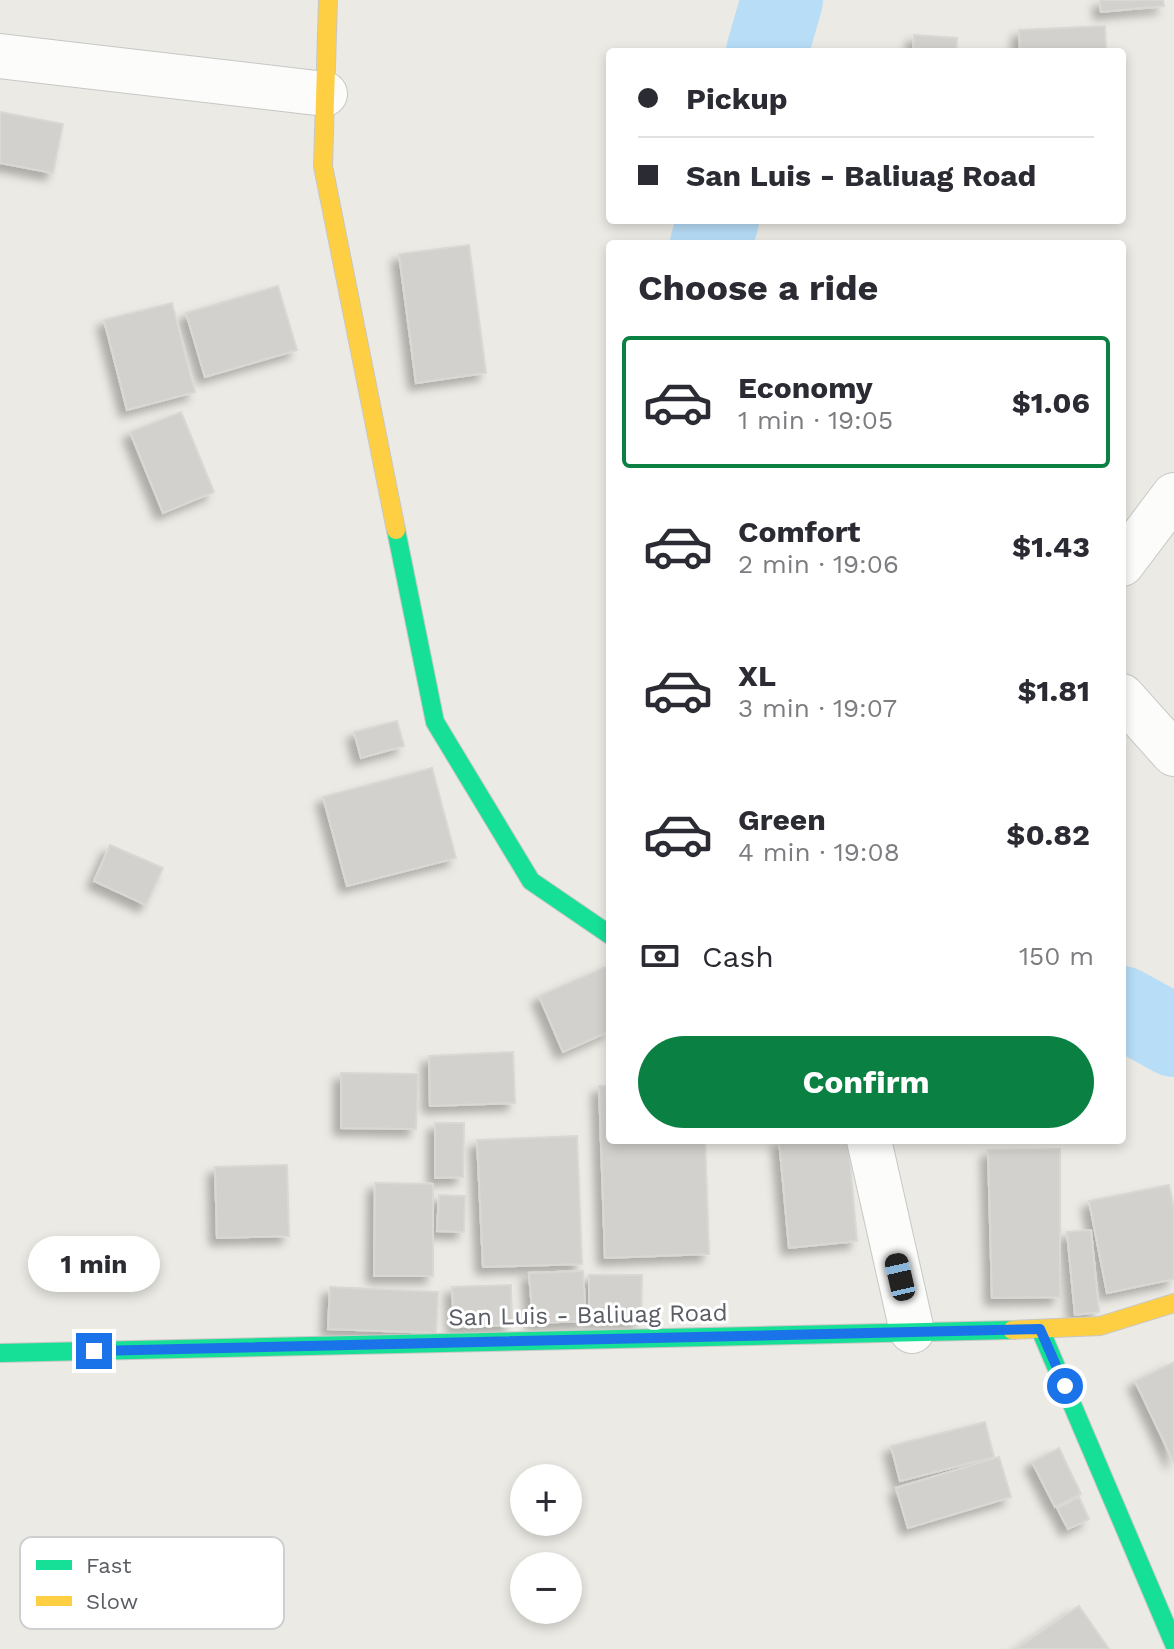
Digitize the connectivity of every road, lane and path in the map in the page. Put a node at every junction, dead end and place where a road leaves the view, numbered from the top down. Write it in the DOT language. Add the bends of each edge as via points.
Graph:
graph roads {
  1 [pos="328,0"];
  2 [pos="0,56"];
  3 [pos="325,94"];
  4 [pos="1174,495"];
  5 [pos="1126,559"];
  6 [pos="1126,700"];
  7 [pos="1174,754"];
  8 [pos="606,932"];
  9 [pos="870,1144"];
  10 [pos="1174,1303"];
  11 [pos="1040,1329"];
  12 [pos="912,1331"];
  13 [pos="0,1353"];
  14 [pos="1174,1644"];
  1 -- 3 [label="street"];
  2 -- 3 [label="street"];
  3 -- 8 [label="street" via="323,166 435,722 531,881"];
  4 -- 5 [label="street"];
  6 -- 7 [label="street"];
  9 -- 12 [label="street"];
  10 -- 11 [label="street, San Luis - Baliuag Road" via="1100,1326"];
  11 -- 12 [label="street, San Luis - Baliuag Road"];
  11 -- 14 [label="street"];
  12 -- 13 [label="street, San Luis - Baliuag Road"];
}
